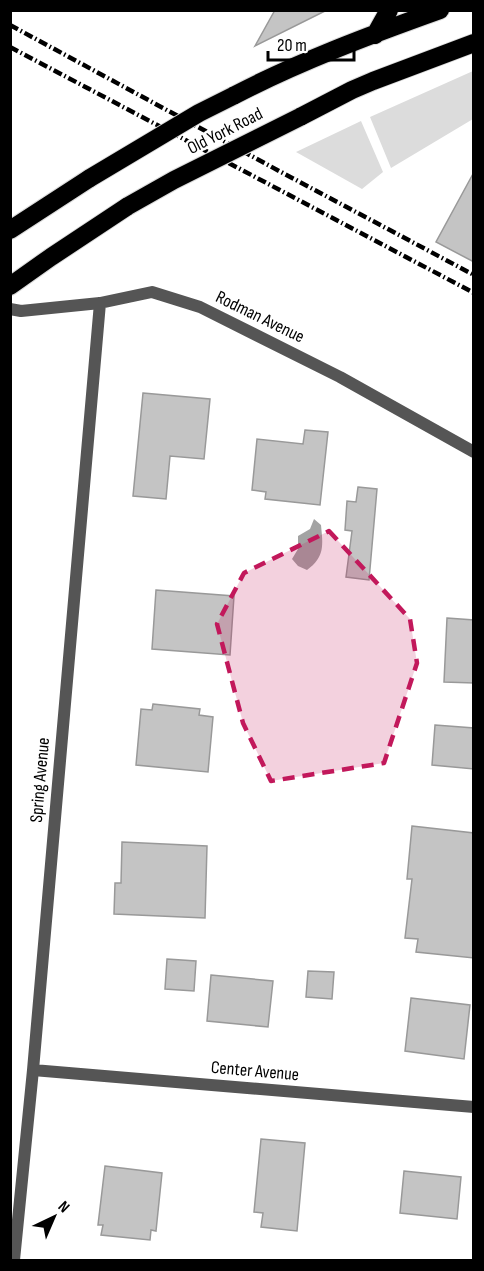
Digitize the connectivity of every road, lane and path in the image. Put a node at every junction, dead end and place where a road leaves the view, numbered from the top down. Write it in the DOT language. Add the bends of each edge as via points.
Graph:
graph roads {
  1 [pos="389,10"];
  2 [pos="440,10"];
  3 [pos="375,35"];
  4 [pos="474,43"];
  5 [pos="10,230"];
  6 [pos="10,286"];
  7 [pos="100,303"];
  8 [pos="10,309"];
  9 [pos="474,452"];
  10 [pos="33,1070"];
  11 [pos="474,1107"];
  12 [pos="14,1260"];
  1 -- 3 [label="highway"];
  2 -- 3 [label="highway, Old York Road"];
  3 -- 5 [label="highway, Old York Road, bridge" via="269,77 199,113"];
  4 -- 6 [label="highway, Old York Road, bridge" via="352,90 174,180 128,206"];
  7 -- 8 [label="street, Rodman Avenue"];
  7 -- 9 [label="street, Rodman Avenue" via="152,292 200,307 340,377"];
  7 -- 10 [label="street, Spring Avenue"];
  10 -- 11 [label="street, Center Avenue"];
  10 -- 12 [label="street, Spring Avenue"];
}
